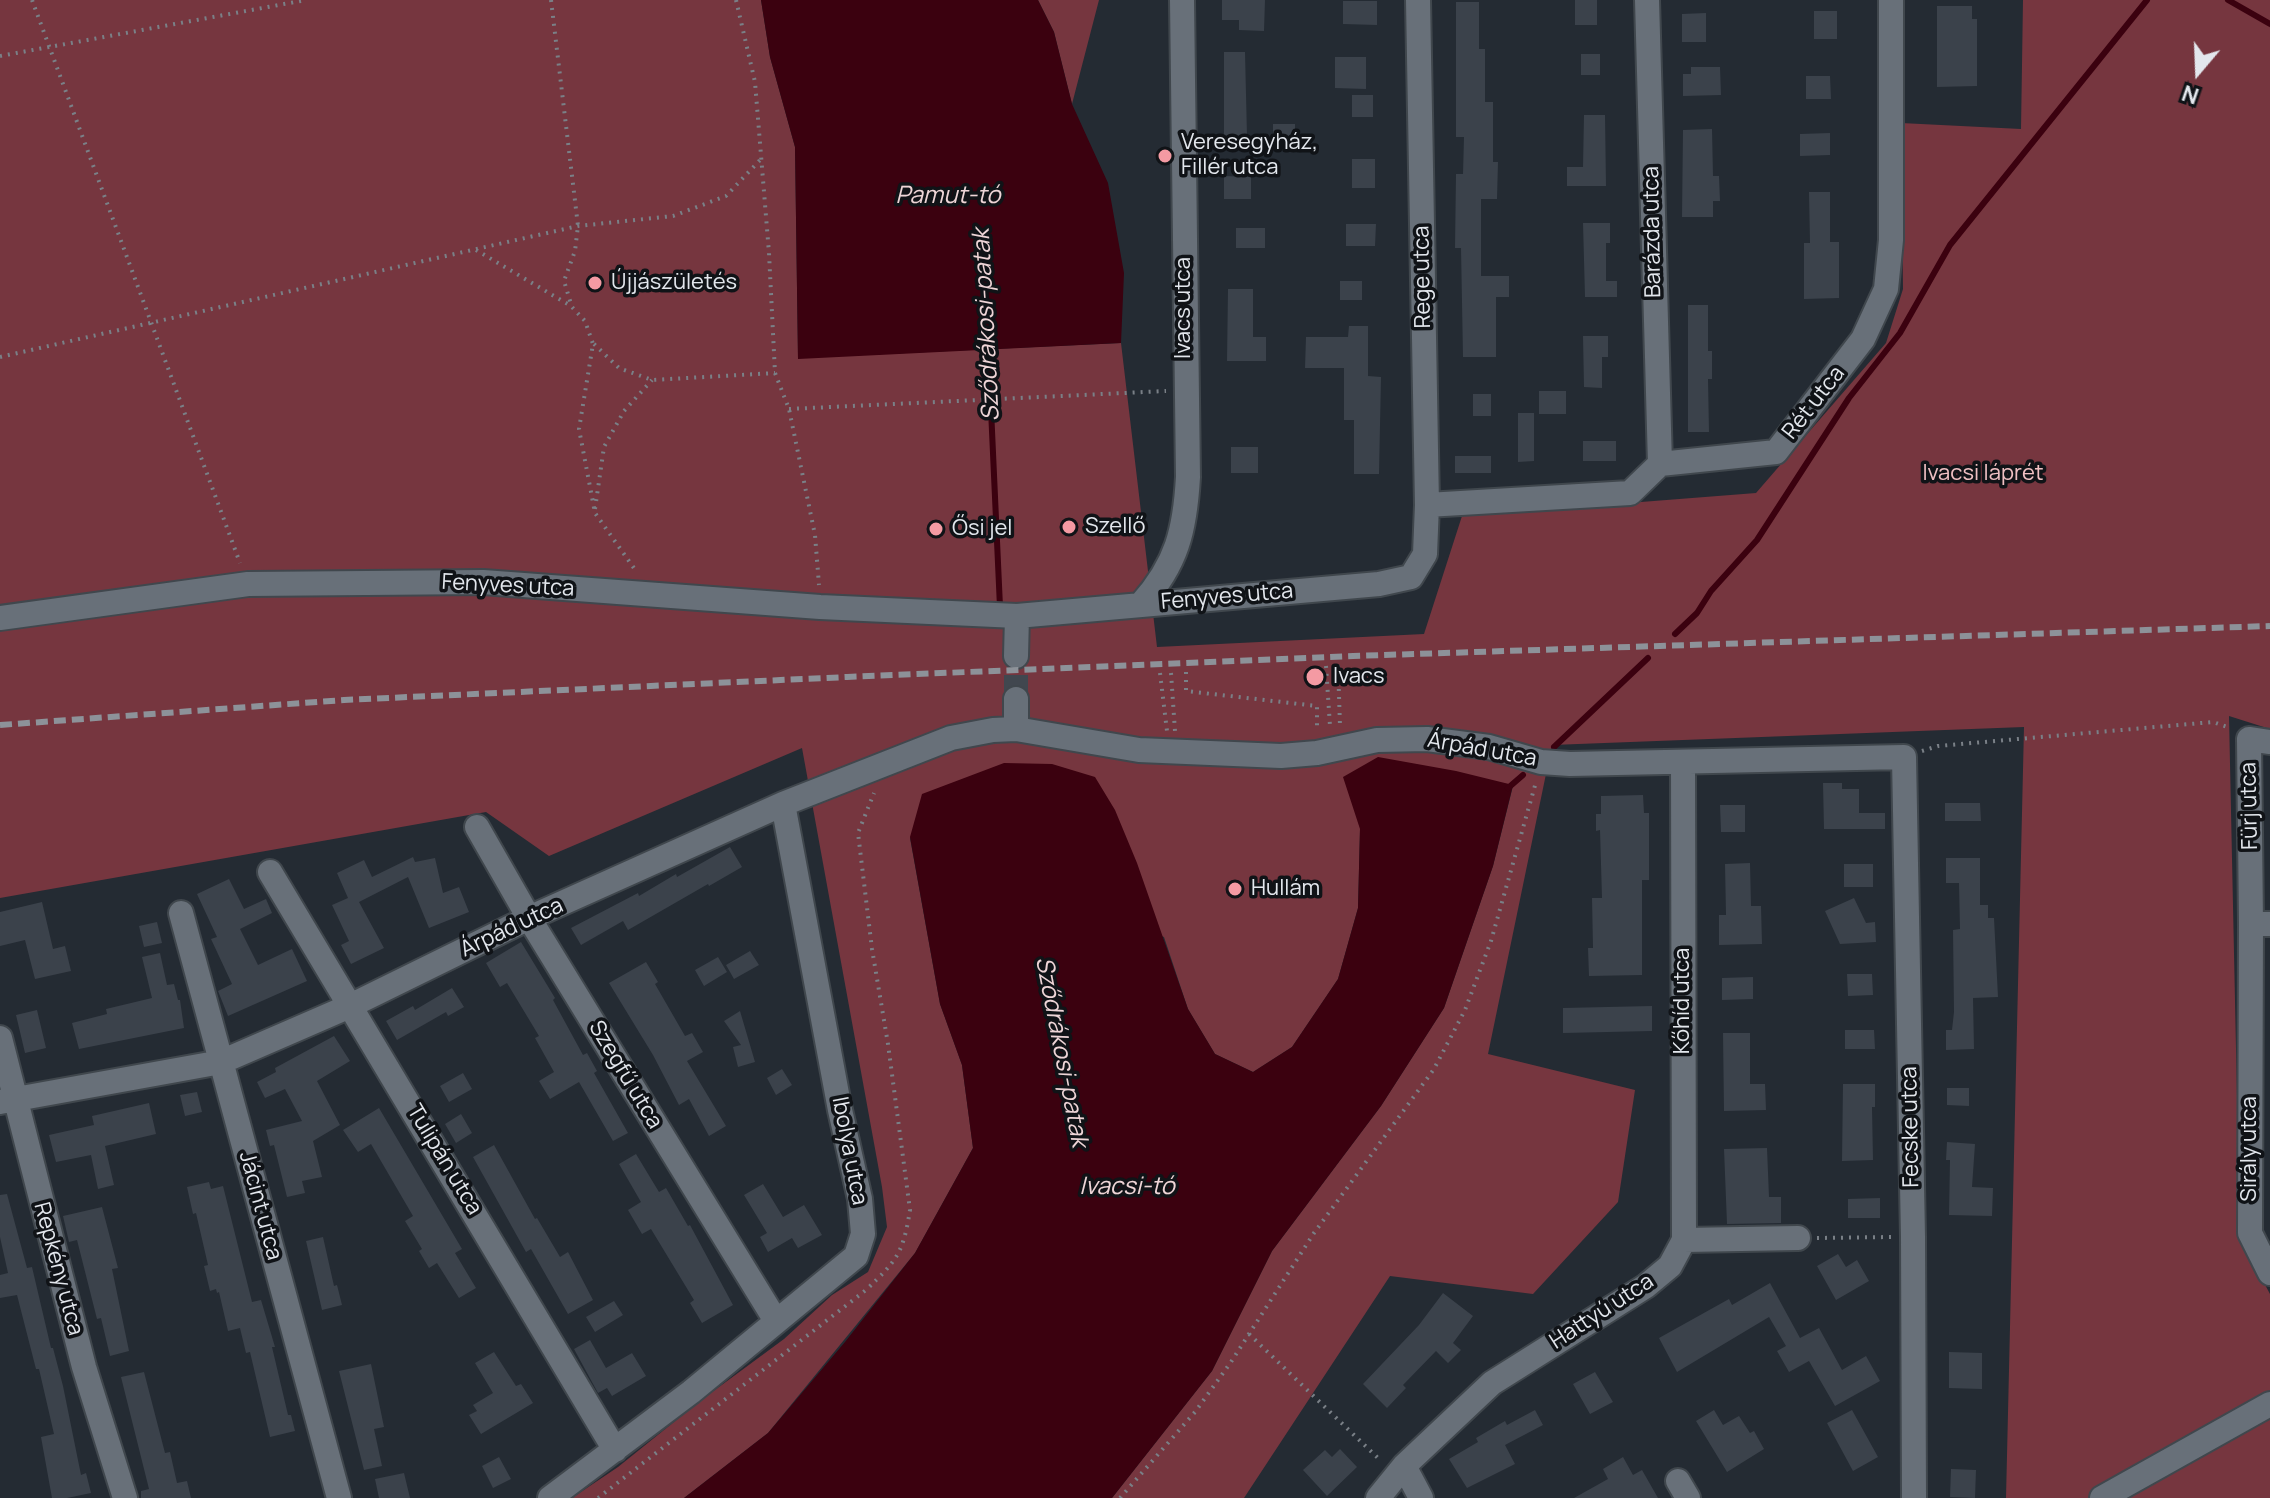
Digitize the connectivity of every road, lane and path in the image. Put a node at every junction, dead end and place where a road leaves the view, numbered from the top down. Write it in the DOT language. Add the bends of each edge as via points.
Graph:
graph roads {
  1 [pos="32,0"];
  2 [pos="306,0"];
  3 [pos="551,0"];
  4 [pos="736,0"];
  5 [pos="1182,0"];
  6 [pos="1418,0"];
  7 [pos="1647,0"];
  8 [pos="1891,0"];
  9 [pos="49,45"];
  10 [pos="0,56"];
  11 [pos="761,159"];
  12 [pos="578,226"];
  13 [pos="476,250"];
  14 [pos="571,306"];
  15 [pos="152,323"];
  16 [pos="593,344"];
  17 [pos="0,357"];
  18 [pos="775,373"];
  19 [pos="652,380"];
  20 [pos="1185,390"];
  21 [pos="789,409"];
  22 [pos="1660,464"];
  23 [pos="1427,505"];
  24 [pos="595,513"];
  25 [pos="1425,554"];
  26 [pos="248,584"];
  27 [pos="654,595"];
  28 [pos="1141,604"];
  29 [pos="820,607"];
  30 [pos="1017,616"];
  31 [pos="0,618"];
  32 [pos="1016,656"];
  33 [pos="1338,665"];
  34 [pos="1326,666"];
  35 [pos="1186,672"];
  36 [pos="1160,673"];
  37 [pos="1171,673"];
  38 [pos="1016,699"];
  39 [pos="1340,725"];
  40 [pos="1330,726"];
  41 [pos="1016,729"];
  42 [pos="1167,733"];
  43 [pos="1176,733"];
  44 [pos="2259,740"];
  45 [pos="1317,753"];
  46 [pos="1904,757"];
  47 [pos="1541,762"];
  48 [pos="1683,762"];
  49 [pos="886,764"];
  50 [pos="783,804"];
  51 [pos="477,827"];
  52 [pos="270,872"];
  53 [pos="181,913"];
  54 [pos="529,918"];
  55 [pos="2260,924"];
  56 [pos="350,1006"];
  57 [pos="0,1038"];
  58 [pos="221,1062"];
  59 [pos="7,1100"];
  60 [pos="1913,1237"];
  61 [pos="1798,1238"];
  62 [pos="1684,1240"];
  63 [pos="2270,1273"];
  64 [pos="776,1321"];
  65 [pos="1249,1334"];
  66 [pos="2270,1404"];
  67 [pos="615,1450"];
  68 [pos="1400,1470"];
  69 [pos="125,1498"];
  70 [pos="339,1498"];
  71 [pos="550,1498"];
  72 [pos="598,1498"];
  73 [pos="1120,1498"];
  74 [pos="1378,1498"];
  75 [pos="1421,1498"];
  76 [pos="1914,1498"];
  77 [pos="2102,1498"];
  1 -- 9 [label="path"];
  2 -- 9 [label="path"];
  3 -- 12 [label="path"];
  4 -- 11 [label="path" via="755,82"];
  5 -- 20 [label="street, Ivacs utca"];
  6 -- 23 [label="street, Rege utca"];
  7 -- 22 [label="street, Barázda utca"];
  8 -- 22 [label="street, Rét utca" via="1891,240 1886,289 1863,339 1776,452"];
  9 -- 10 [label="path"];
  9 -- 15 [label="path"];
  11 -- 12 [label="path" via="726,196 673,216"];
  11 -- 18 [label="path"];
  12 -- 13 [label="path"];
  12 -- 14 [label="path" via="564,281"];
  13 -- 14 [label="path"];
  13 -- 15 [label="path"];
  14 -- 16 [label="path" via="585,321"];
  15 -- 17 [label="path"];
  15 -- 26 [label="path"];
  16 -- 19 [label="path" via="619,368"];
  16 -- 24 [label="path" via="579,429"];
  18 -- 19 [label="path"];
  18 -- 21 [label="path"];
  19 -- 24 [label="path" via="624,411 604,447"];
  20 -- 21 [label="path"];
  20 -- 28 [label="street, Ivacs utca" via="1186,513 1171,563"];
  21 -- 29 [label="path" via="815,535"];
  22 -- 23 [label="street" via="1630,493"];
  23 -- 25 [label="street, Rege utca"];
  24 -- 27 [label="path"];
  25 -- 28 [label="street, Fenyves utca" via="1411,577 1379,584"];
  26 -- 27 [label="street, Fenyves utca" via="483,582"];
  26 -- 31 [label="street, Fenyves utca"];
  27 -- 29 [label="street, Fenyves utca"];
  28 -- 30 [label="street, Fenyves utca"];
  29 -- 30 [label="street, Fenyves utca"];
  30 -- 32 [label="street"];
  33 -- 39 [label="path"];
  34 -- 40 [label="path"];
  35 -- 45 [label="path" via="1186,691 1317,706"];
  36 -- 42 [label="path"];
  37 -- 43 [label="path"];
  38 -- 41 [label="street"];
  41 -- 45 [label="street, Árpád utca" via="1139,750"];
  41 -- 49 [label="street, Árpád utca" via="951,738"];
  44 -- 46 [label="path" via="2213,722 1938,746"];
  44 -- 55 [label="street, Fürj utca"];
  45 -- 47 [label="street, Árpád utca" via="1377,740 1427,739 1489,747"];
  46 -- 48 [label="street, Árpád utca"];
  46 -- 60 [label="street, Fecske utca"];
  47 -- 48 [label="street, Árpád utca"];
  47 -- 65 [label="path" via="1496,927 1465,1010 1434,1069 1314,1233"];
  48 -- 62 [label="street, Kőhíd utca"];
  49 -- 50 [label="street, Árpád utca"];
  49 -- 72 [label="path" via="858,833 910,1210 906,1236 895,1263 866,1290"];
  50 -- 54 [label="street, Árpád utca"];
  50 -- 64 [label="street, Ibolya utca" via="863,1234 856,1256"];
  51 -- 54 [label="street, Szegfű utca"];
  52 -- 56 [label="street, Tulipán utca"];
  53 -- 58 [label="street, Jácint utca"];
  54 -- 56 [label="street, Árpád utca"];
  54 -- 64 [label="street, Szegfű utca"];
  55 -- 63 [label="street, Sirály utca" via="2250,1233"];
  56 -- 58 [label="street, Árpád utca"];
  56 -- 67 [label="street, Tulipán utca"];
  57 -- 59 [label="street, Repkény utca"];
  58 -- 59 [label="street, Árpád utca"];
  58 -- 70 [label="street, Jácint utca"];
  59 -- 69 [label="street, Repkény utca"];
  60 -- 61 [label="path"];
  60 -- 76 [label="street, Fecske utca"];
  61 -- 62 [label="street"];
  62 -- 68 [label="street, Hattyú utca" via="1670,1266 1646,1286 1492,1383"];
  64 -- 67 [label="street, Ibolya utca"];
  65 -- 68 [label="path"];
  65 -- 73 [label="path" via="1195,1412"];
  66 -- 77 [label="street"];
  67 -- 71 [label="street, Ibolya utca"];
  68 -- 74 [label="street, Hattyú utca"];
  68 -- 75 [label="street"];
}
